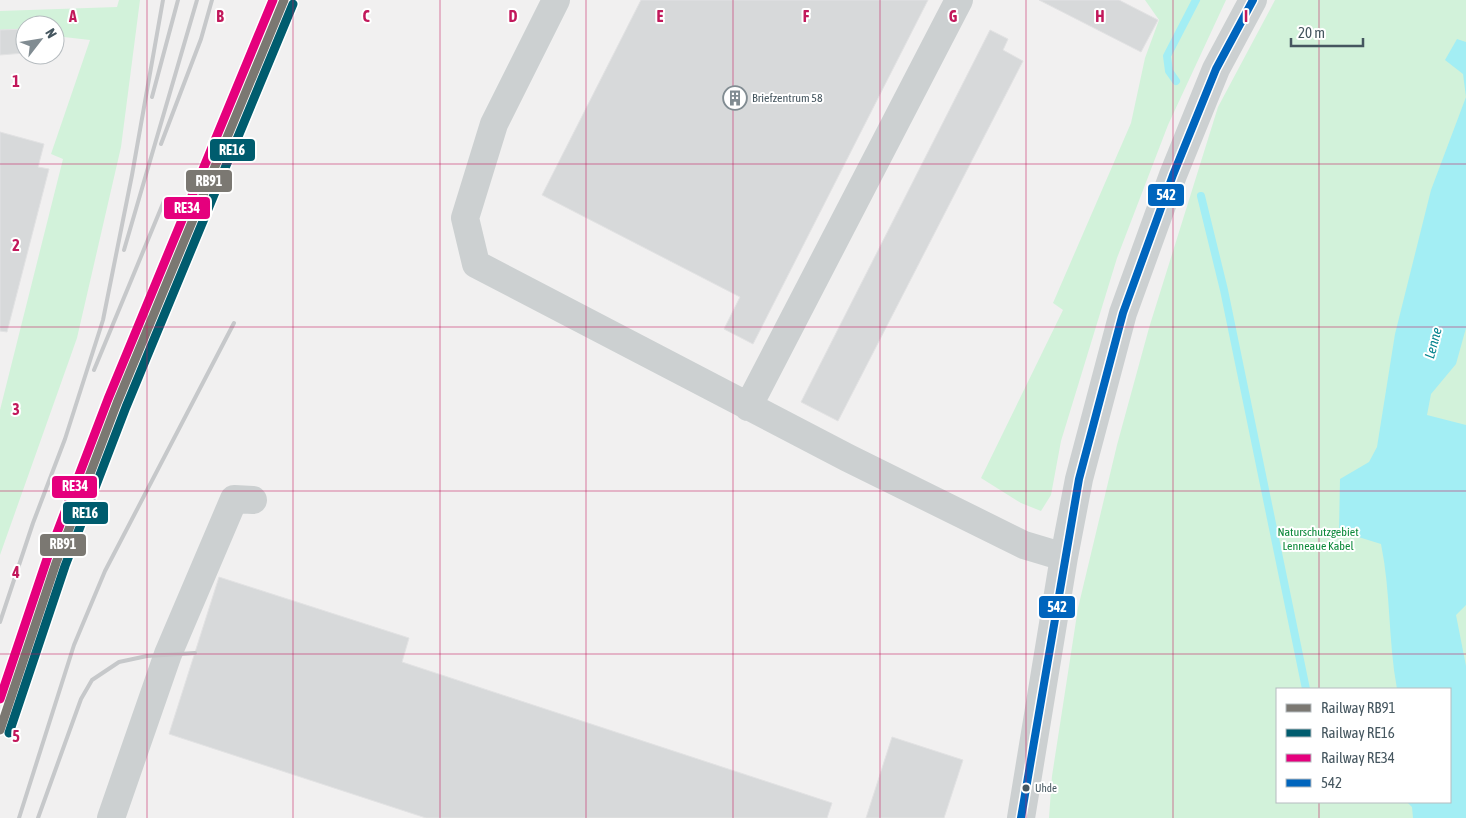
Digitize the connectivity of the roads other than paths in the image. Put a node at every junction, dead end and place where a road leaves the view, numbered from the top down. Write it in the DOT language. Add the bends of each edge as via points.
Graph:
graph roads {
  1 [pos="556,0"];
  2 [pos="959,0"];
  3 [pos="1253,0"];
  4 [pos="748,407"];
  5 [pos="253,500"];
  6 [pos="1064,557"];
  7 [pos="111,818"];
  8 [pos="1021,818"];
  1 -- 4 [label="street" via="494,124 464,218 476,264"];
  2 -- 4 [label="street"];
  3 -- 6 [label="street" via="1212,78 1123,313 1079,479"];
  4 -- 6 [label="street" via="1024,545"];
  5 -- 7 [label="street" via="234,498 168,654"];
  6 -- 8 [label="street"];
}
